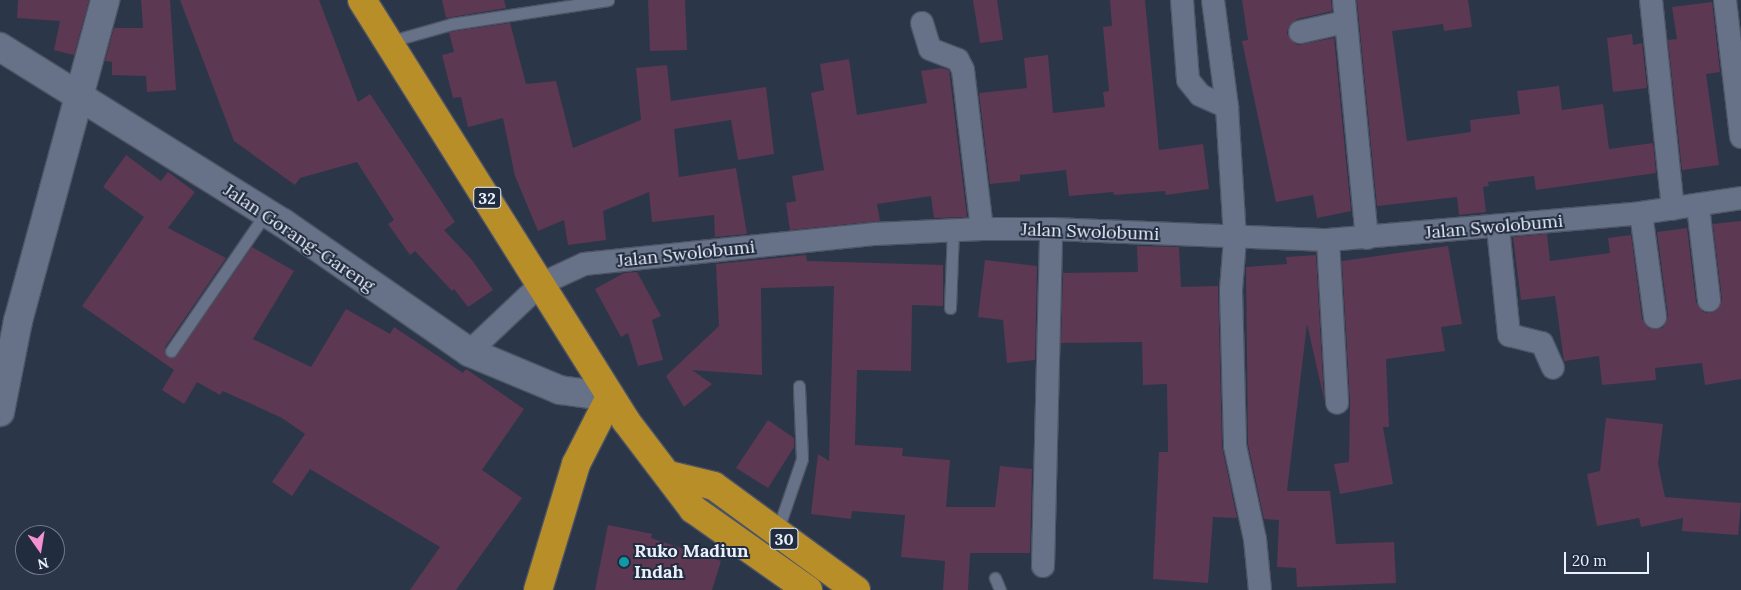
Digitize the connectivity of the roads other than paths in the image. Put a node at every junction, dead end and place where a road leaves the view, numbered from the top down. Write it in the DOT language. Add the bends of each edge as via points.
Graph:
graph roads {
  1 [pos="104,0"];
  2 [pos="362,0"];
  3 [pos="608,0"];
  4 [pos="1182,0"];
  5 [pos="1213,0"];
  6 [pos="1344,0"];
  7 [pos="1651,0"];
  8 [pos="1725,0"];
  9 [pos="1345,22"];
  10 [pos="922,23"];
  11 [pos="1300,32"];
  12 [pos="388,42"];
  13 [pos="0,48"];
  14 [pos="79,96"];
  15 [pos="1227,107"];
  16 [pos="1741,137"];
  17 [pos="1741,198"];
  18 [pos="1698,206"];
  19 [pos="1673,209"];
  20 [pos="1641,213"];
  21 [pos="266,214"];
  22 [pos="1498,228"];
  23 [pos="982,229"];
  24 [pos="1051,229"];
  25 [pos="953,231"];
  26 [pos="1367,238"];
  27 [pos="1235,239"];
  28 [pos="1328,240"];
  29 [pos="541,284"];
  30 [pos="1709,300"];
  31 [pos="950,308"];
  32 [pos="1655,316"];
  33 [pos="171,351"];
  34 [pos="469,352"];
  35 [pos="1553,368"];
  36 [pos="799,386"];
  37 [pos="610,397"];
  38 [pos="1337,403"];
  39 [pos="0,412"];
  40 [pos="669,475"];
  41 [pos="777,533"];
  42 [pos="1043,566"];
  43 [pos="995,578"];
  44 [pos="538,590"];
  45 [pos="808,590"];
  46 [pos="856,590"];
  47 [pos="1000,590"];
  48 [pos="1260,590"];
  1 -- 14 [label="main road"];
  2 -- 12 [label="highway, 32"];
  3 -- 12 [label="lane" via="450,24"];
  4 -- 15 [label="street" via="1188,80 1200,95"];
  5 -- 15 [label="street"];
  6 -- 9 [label="street"];
  7 -- 19 [label="street"];
  8 -- 16 [label="street"];
  9 -- 11 [label="street"];
  9 -- 26 [label="street"];
  10 -- 23 [label="street" via="930,49 958,60 964,70"];
  12 -- 29 [label="highway, 32"];
  13 -- 14 [label="main road, Jalan Gorang-Gareng"];
  14 -- 21 [label="main road, Jalan Gorang-Gareng"];
  14 -- 39 [label="main road" via="18,321"];
  15 -- 27 [label="street"];
  17 -- 18 [label="street, Jalan Swolobumi"];
  18 -- 19 [label="street, Jalan Swolobumi"];
  18 -- 30 [label="street"];
  19 -- 20 [label="street, Jalan Swolobumi"];
  20 -- 22 [label="street, Jalan Swolobumi"];
  20 -- 32 [label="street"];
  21 -- 33 [label="lane"];
  21 -- 34 [label="main road, Jalan Gorang-Gareng"];
  22 -- 26 [label="street, Jalan Swolobumi"];
  22 -- 35 [label="street" via="1510,335 1542,342"];
  23 -- 24 [label="street, Jalan Swolobumi"];
  23 -- 25 [label="street, Jalan Swolobumi"];
  24 -- 27 [label="street, Jalan Swolobumi"];
  24 -- 42 [label="street"];
  25 -- 29 [label="street, Jalan Swolobumi" via="875,234 584,264"];
  25 -- 31 [label="lane"];
  26 -- 28 [label="street, Jalan Swolobumi"];
  27 -- 28 [label="street, Jalan Swolobumi"];
  27 -- 48 [label="street" via="1231,290 1235,446 1255,539"];
  28 -- 38 [label="street"];
  29 -- 34 [label="street, Jalan Swolobumi"];
  29 -- 37 [label="highway, 32"];
  34 -- 37 [label="main road, Jalan Gorang-Gareng" via="560,390"];
  36 -- 41 [label="lane" via="802,459"];
  37 -- 40 [label="highway, 30"];
  37 -- 44 [label="highway" via="576,464 544,560"];
  40 -- 41 [label="highway, 30" via="714,486"];
  40 -- 45 [label="highway, 30" via="693,509"];
  41 -- 46 [label="highway, 30"];
  43 -- 47 [label="lane"];
}
